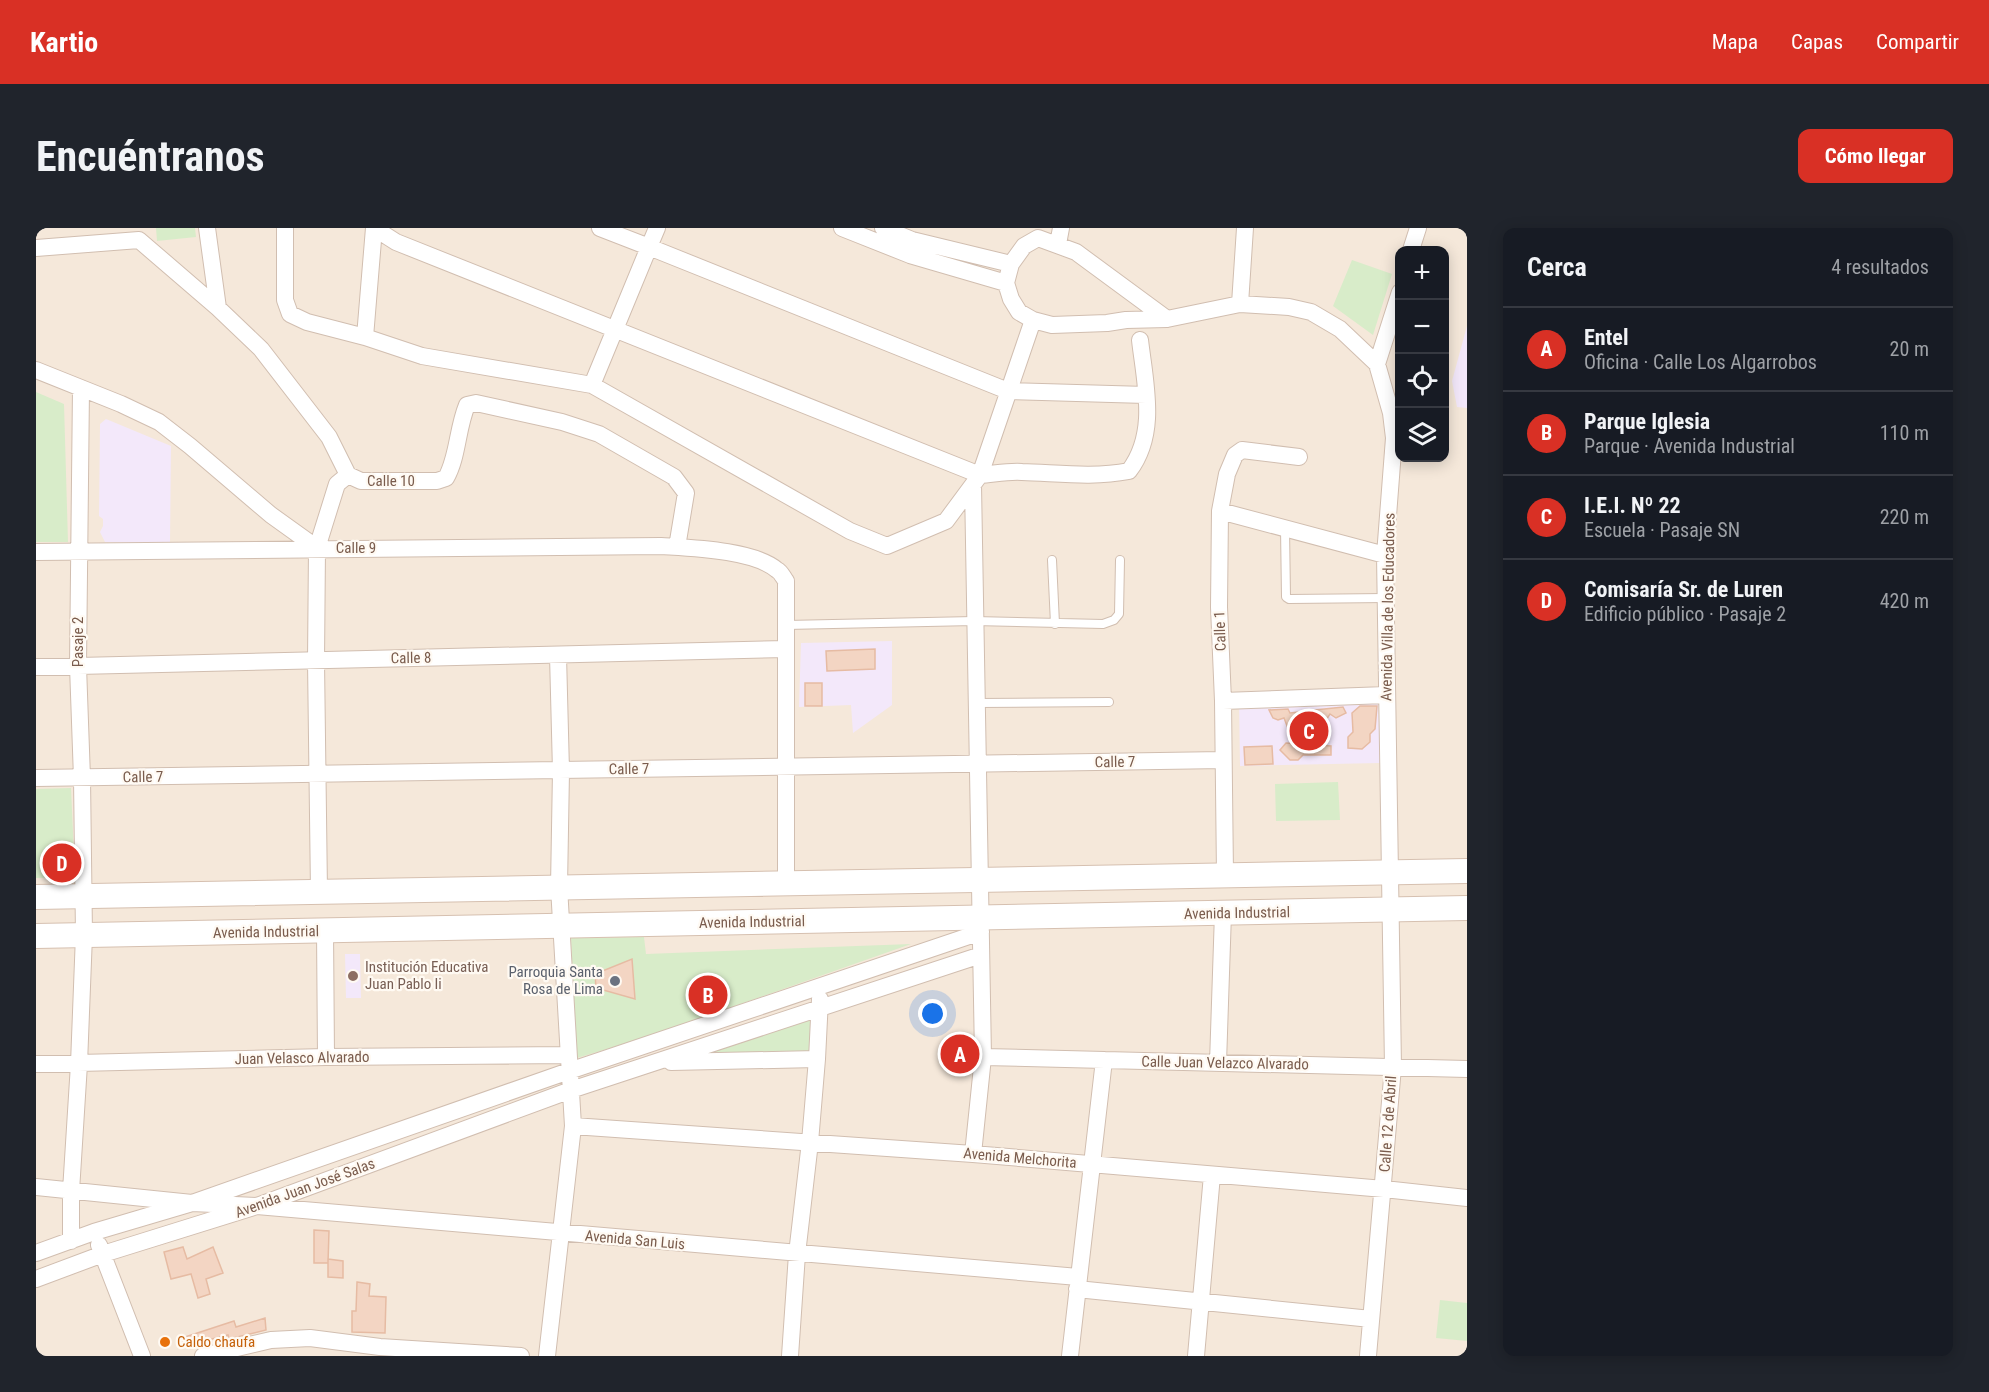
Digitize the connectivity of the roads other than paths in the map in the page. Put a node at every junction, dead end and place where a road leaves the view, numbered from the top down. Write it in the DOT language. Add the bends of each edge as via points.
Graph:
graph roads {
  1 [pos="207,228"];
  2 [pos="285,228"];
  3 [pos="374,228"];
  4 [pos="600,228"];
  5 [pos="657,228"];
  6 [pos="842,228"];
  7 [pos="883,228"];
  8 [pos="1245,228"];
  9 [pos="1413,229"];
  10 [pos="138,234"];
  11 [pos="1060,236"];
  12 [pos="1412,246"];
  13 [pos="649,247"];
  14 [pos="36,248"];
  15 [pos="1011,264"];
  16 [pos="1006,283"];
  17 [pos="1136,294"];
  18 [pos="1397,300"];
  19 [pos="1240,304"];
  20 [pos="218,308"];
  21 [pos="1167,319"];
  22 [pos="1033,320"];
  23 [pos="1126,320"];
  24 [pos="615,329"];
  25 [pos="365,337"];
  26 [pos="1140,340"];
  27 [pos="1377,364"];
  28 [pos="36,370"];
  29 [pos="592,385"];
  30 [pos="81,388"];
  31 [pos="1008,391"];
  32 [pos="1146,395"];
  33 [pos="1299,457"];
  34 [pos="348,475"];
  35 [pos="976,480"];
  36 [pos="1220,511"];
  37 [pos="1285,528"];
  38 [pos="677,547"];
  39 [pos="317,548"];
  40 [pos="36,552"];
  41 [pos="79,552"];
  42 [pos="1385,555"];
  43 [pos="1052,560"];
  44 [pos="1120,560"];
  45 [pos="1386,598"];
  46 [pos="974,621"];
  47 [pos="1054,624"];
  48 [pos="786,625"];
  49 [pos="786,650"];
  50 [pos="558,655"];
  51 [pos="316,660"];
  52 [pos="78,666"];
  53 [pos="36,667"];
  54 [pos="1386,695"];
  55 [pos="1223,701"];
  56 [pos="1108,702"];
  57 [pos="977,703"];
  58 [pos="1222,760"];
  59 [pos="978,764"];
  60 [pos="786,767"];
  61 [pos="561,771"];
  62 [pos="318,774"];
  63 [pos="36,778"];
  64 [pos="82,778"];
  65 [pos="1467,871"];
  66 [pos="1224,875"];
  67 [pos="980,880"];
  68 [pos="786,883"];
  69 [pos="559,887"];
  70 [pos="1390,891"];
  71 [pos="319,892"];
  72 [pos="82,896"];
  73 [pos="36,897"];
  74 [pos="1467,908"];
  75 [pos="1222,913"];
  76 [pos="981,925"];
  77 [pos="561,926"];
  78 [pos="325,930"];
  79 [pos="84,935"];
  80 [pos="36,936"];
  81 [pos="981,955"];
  82 [pos="820,986"];
  83 [pos="819,1008"];
  84 [pos="326,1057"];
  85 [pos="983,1057"];
  86 [pos="817,1059"];
  87 [pos="1104,1060"];
  88 [pos="653,1062"];
  89 [pos="568,1063"];
  90 [pos="1218,1063"];
  91 [pos="36,1064"];
  92 [pos="79,1064"];
  93 [pos="1393,1067"];
  94 [pos="1467,1069"];
  95 [pos="571,1090"];
  96 [pos="573,1126"];
  97 [pos="411,1128"];
  98 [pos="810,1142"];
  99 [pos="419,1147"];
  100 [pos="973,1154"];
  101 [pos="1092,1164"];
  102 [pos="1212,1175"];
  103 [pos="36,1187"];
  104 [pos="1384,1189"];
  105 [pos="71,1191"];
  106 [pos="1467,1198"];
  107 [pos="192,1203"];
  108 [pos="257,1206"];
  109 [pos="94,1232"];
  110 [pos="561,1234"];
  111 [pos="71,1241"];
  112 [pos="36,1253"];
  113 [pos="103,1254"];
  114 [pos="797,1254"];
  115 [pos="36,1279"];
  116 [pos="1078,1283"];
  117 [pos="1201,1303"];
  118 [pos="1371,1319"];
  119 [pos="142,1356"];
  120 [pos="203,1356"];
  121 [pos="521,1356"];
  122 [pos="547,1356"];
  123 [pos="790,1356"];
  124 [pos="1070,1356"];
  125 [pos="1196,1356"];
  126 [pos="1368,1356"];
  1 -- 20 [label="street"];
  2 -- 25 [label="street" via="285,300 290,314"];
  3 -- 24 [label="street" via="396,242"];
  3 -- 25 [label="street"];
  4 -- 13 [label="street"];
  5 -- 13 [label="street"];
  6 -- 16 [label="street" via="910,255"];
  7 -- 15 [label="street" via="912,240"];
  8 -- 19 [label="street"];
  9 -- 12 [label="street"];
  10 -- 14 [label="street, Calle 10"];
  10 -- 20 [label="street, Calle 10"];
  11 -- 15 [label="street" via="1038,238 1024,246"];
  11 -- 17 [label="street" via="1076,252"];
  13 -- 24 [label="street"];
  13 -- 31 [label="street"];
  15 -- 16 [label="street"];
  16 -- 22 [label="street" via="1019,312"];
  17 -- 21 [label="street"];
  17 -- 23 [label="street"];
  18 -- 27 [label="street"];
  19 -- 21 [label="street"];
  19 -- 27 [label="street" via="1311,312 1340,329"];
  20 -- 34 [label="street, Calle 10" via="261,349 329,437"];
  21 -- 23 [label="street"];
  22 -- 23 [label="street" via="1052,325"];
  22 -- 31 [label="street"];
  24 -- 29 [label="street"];
  24 -- 35 [label="street"];
  25 -- 29 [label="street" via="422,356"];
  26 -- 32 [label="street"];
  27 -- 42 [label="street, Avenida Villa de los Educadores" via="1394,438"];
  28 -- 30 [label="street"];
  29 -- 35 [label="street" via="850,531 887,546 946,521"];
  30 -- 39 [label="street" via="159,422"];
  30 -- 41 [label="street, Pasaje 2"];
  31 -- 32 [label="street"];
  31 -- 35 [label="street"];
  32 -- 35 [label="street" via="1145,439 1128,471 1071,476 1019,472"];
  33 -- 36 [label="street, Calle 1" via="1242,450 1227,474"];
  34 -- 38 [label="street, Calle 10" via="361,481 446,478 467,405 497,407 598,434 674,477 686,493"];
  34 -- 39 [label="street" via="337,484"];
  35 -- 46 [label="street"];
  36 -- 37 [label="street"];
  36 -- 55 [label="street, Calle 1"];
  37 -- 42 [label="street"];
  37 -- 45 [label="lane" via="1286,597"];
  38 -- 39 [label="street, Calle 9"];
  38 -- 48 [label="street, Calle 9" via="750,557 778,570 786,581"];
  39 -- 41 [label="street, Calle 9"];
  39 -- 51 [label="street"];
  40 -- 41 [label="street, Calle 9"];
  41 -- 52 [label="street, Pasaje 2"];
  42 -- 45 [label="street, Avenida Villa de los Educadores"];
  43 -- 47 [label="lane"];
  44 -- 47 [label="lane" via="1119,614 1114,620 1103,624"];
  45 -- 54 [label="street, Avenida Villa de los Educadores"];
  46 -- 47 [label="lane"];
  46 -- 48 [label="lane"];
  46 -- 57 [label="street"];
  48 -- 49 [label="street, Calle 9"];
  49 -- 50 [label="street, Calle 8"];
  49 -- 60 [label="street, Calle 9"];
  50 -- 51 [label="street, Calle 8"];
  50 -- 61 [label="street"];
  51 -- 52 [label="street, Calle 8"];
  51 -- 62 [label="street"];
  52 -- 53 [label="street, Calle 8"];
  52 -- 64 [label="street, Pasaje 2"];
  54 -- 55 [label="street"];
  54 -- 70 [label="street, Avenida Villa de los Educadores"];
  55 -- 58 [label="street, Calle 1"];
  56 -- 57 [label="lane"];
  57 -- 59 [label="street"];
  58 -- 59 [label="street, Calle 7"];
  58 -- 66 [label="street, Calle 1"];
  59 -- 60 [label="street, Calle 7"];
  59 -- 67 [label="street"];
  60 -- 61 [label="street, Calle 7"];
  60 -- 68 [label="street, Calle 9"];
  61 -- 62 [label="street, Calle 7"];
  61 -- 69 [label="street"];
  62 -- 64 [label="street, Calle 7"];
  62 -- 71 [label="street"];
  63 -- 64 [label="street, Calle 7"];
  64 -- 72 [label="street, Pasaje 2"];
  65 -- 70 [label="street, Avenida Industrial"];
  66 -- 67 [label="street, Avenida Industrial"];
  66 -- 70 [label="street, Avenida Industrial"];
  67 -- 68 [label="street, Avenida Industrial"];
  67 -- 76 [label="street"];
  68 -- 69 [label="street, Avenida Industrial"];
  69 -- 71 [label="street, Avenida Industrial"];
  69 -- 77 [label="street"];
  70 -- 74 [label="street, Avenida Industrial"];
  70 -- 75 [label="street, Avenida Industrial"];
  70 -- 93 [label="street, Calle 12 de Abril"];
  71 -- 72 [label="street, Avenida Industrial"];
  72 -- 73 [label="street, Avenida Industrial"];
  72 -- 79 [label="street, Pasaje 2"];
  75 -- 76 [label="street, Avenida Industrial"];
  75 -- 90 [label="street"];
  76 -- 77 [label="street, Avenida Industrial"];
  76 -- 81 [label="street"];
  76 -- 82 [label="street, Avenida Juan José Salas"];
  77 -- 78 [label="street, Avenida Industrial"];
  77 -- 89 [label="street"];
  78 -- 79 [label="street, Avenida Industrial"];
  78 -- 84 [label="street"];
  79 -- 80 [label="street, Avenida Industrial"];
  79 -- 92 [label="street, Pasaje 2"];
  81 -- 83 [label="street, Avenida Juan José Salas"];
  81 -- 85 [label="street"];
  82 -- 83 [label="street"];
  82 -- 89 [label="street, Avenida Juan José Salas"];
  83 -- 86 [label="street"];
  83 -- 88 [label="street, Avenida Juan José Salas"];
  84 -- 89 [label="street, Juan Velasco Alvarado"];
  84 -- 92 [label="street, Juan Velasco Alvarado"];
  85 -- 87 [label="street, Calle Juan Velazco Alvarado"];
  85 -- 100 [label="street"];
  86 -- 88 [label="street"];
  86 -- 98 [label="street"];
  87 -- 90 [label="street, Calle Juan Velazco Alvarado"];
  87 -- 101 [label="street"];
  88 -- 95 [label="street, Avenida Juan José Salas"];
  89 -- 95 [label="street"];
  89 -- 97 [label="street, Avenida Juan José Salas"];
  90 -- 93 [label="street, Calle Juan Velazco Alvarado"];
  91 -- 92 [label="street, Juan Velasco Alvarado"];
  92 -- 105 [label="street, Pasaje 2"];
  93 -- 94 [label="street, Calle Juan Velazco Alvarado"];
  93 -- 104 [label="street, Calle 12 de Abril"];
  95 -- 96 [label="street"];
  95 -- 99 [label="street, Avenida Juan José Salas"];
  96 -- 98 [label="street, Avenida Melchorita"];
  96 -- 110 [label="street"];
  97 -- 99 [label="street"];
  97 -- 107 [label="street, Avenida Juan José Salas"];
  98 -- 100 [label="street, Avenida Melchorita"];
  98 -- 114 [label="street"];
  99 -- 108 [label="street, Avenida Juan José Salas"];
  100 -- 101 [label="street, Avenida Melchorita"];
  101 -- 102 [label="street, Avenida Melchorita"];
  101 -- 116 [label="street"];
  102 -- 104 [label="street, Avenida Melchorita"];
  102 -- 117 [label="street"];
  103 -- 105 [label="street, Avenida San Luis"];
  104 -- 106 [label="street, Avenida Melchorita"];
  104 -- 118 [label="street, Calle 12 de Abril"];
  105 -- 107 [label="street, Avenida San Luis"];
  105 -- 111 [label="street, Pasaje 2"];
  107 -- 108 [label="street, Avenida San Luis"];
  107 -- 109 [label="street, Avenida Juan José Salas"];
  108 -- 110 [label="street, Avenida San Luis"];
  108 -- 113 [label="street, Avenida Juan José Salas"];
  109 -- 111 [label="street, Avenida Juan José Salas"];
  109 -- 113 [label="street"];
  110 -- 114 [label="street, Avenida San Luis"];
  110 -- 122 [label="street"];
  111 -- 112 [label="street, Avenida Juan José Salas"];
  113 -- 115 [label="street, Avenida Juan José Salas"];
  113 -- 119 [label="street"];
  114 -- 116 [label="street, Avenida San Luis"];
  114 -- 123 [label="street"];
  116 -- 117 [label="street, Avenida San Luis"];
  116 -- 124 [label="street"];
  117 -- 118 [label="street, Avenida San Luis"];
  117 -- 125 [label="street"];
  118 -- 126 [label="street, Calle 12 de Abril"];
  120 -- 121 [label="street" via="271,1340 310,1338 380,1347"];
}
